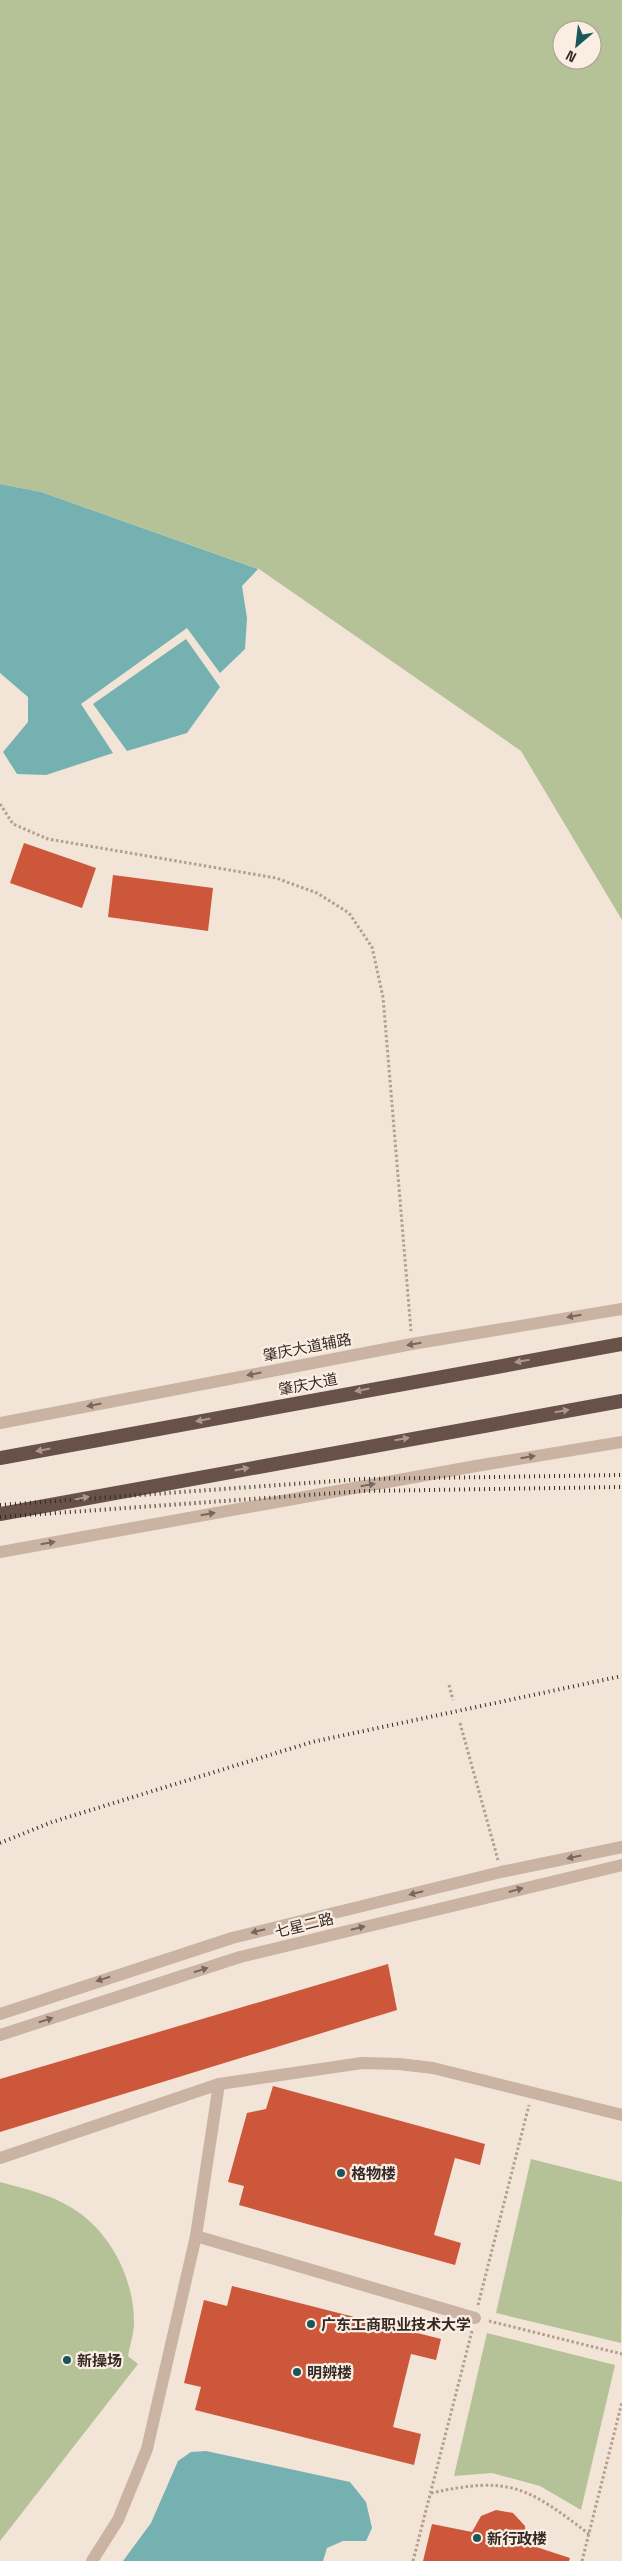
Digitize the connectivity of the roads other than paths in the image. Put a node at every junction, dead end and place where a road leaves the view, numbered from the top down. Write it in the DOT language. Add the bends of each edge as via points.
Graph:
graph roads {
  1 [pos="622,1309"];
  2 [pos="622,1344"];
  3 [pos="622,1401"];
  4 [pos="0,1423"];
  5 [pos="622,1442"];
  6 [pos="0,1458"];
  7 [pos="0,1514"];
  8 [pos="0,1552"];
  9 [pos="622,1847"];
  10 [pos="622,1866"];
  11 [pos="0,2014"];
  12 [pos="0,2035"];
  13 [pos="219,2084"];
  14 [pos="622,2115"];
  15 [pos="0,2158"];
  16 [pos="196,2236"];
  17 [pos="475,2318"];
  18 [pos="92,2561"];
  1 -- 4 [label="street, 肇庆大道辅路, one-way" via="412,1344"];
  2 -- 6 [label="highway, 肇庆大道, one-way"];
  7 -- 3 [label="highway, one-way"];
  8 -- 5 [label="street, one-way"];
  9 -- 11 [label="street, 七星二路, one-way" via="501,1872 232,1938"];
  12 -- 10 [label="street, 七星二路, one-way" via="240,1957"];
  13 -- 14 [label="street" via="362,2063 399,2064 433,2068"];
  13 -- 15 [label="street"];
  13 -- 16 [label="street"];
  16 -- 17 [label="street"];
  16 -- 18 [label="street" via="147,2449 118,2520"];
}
